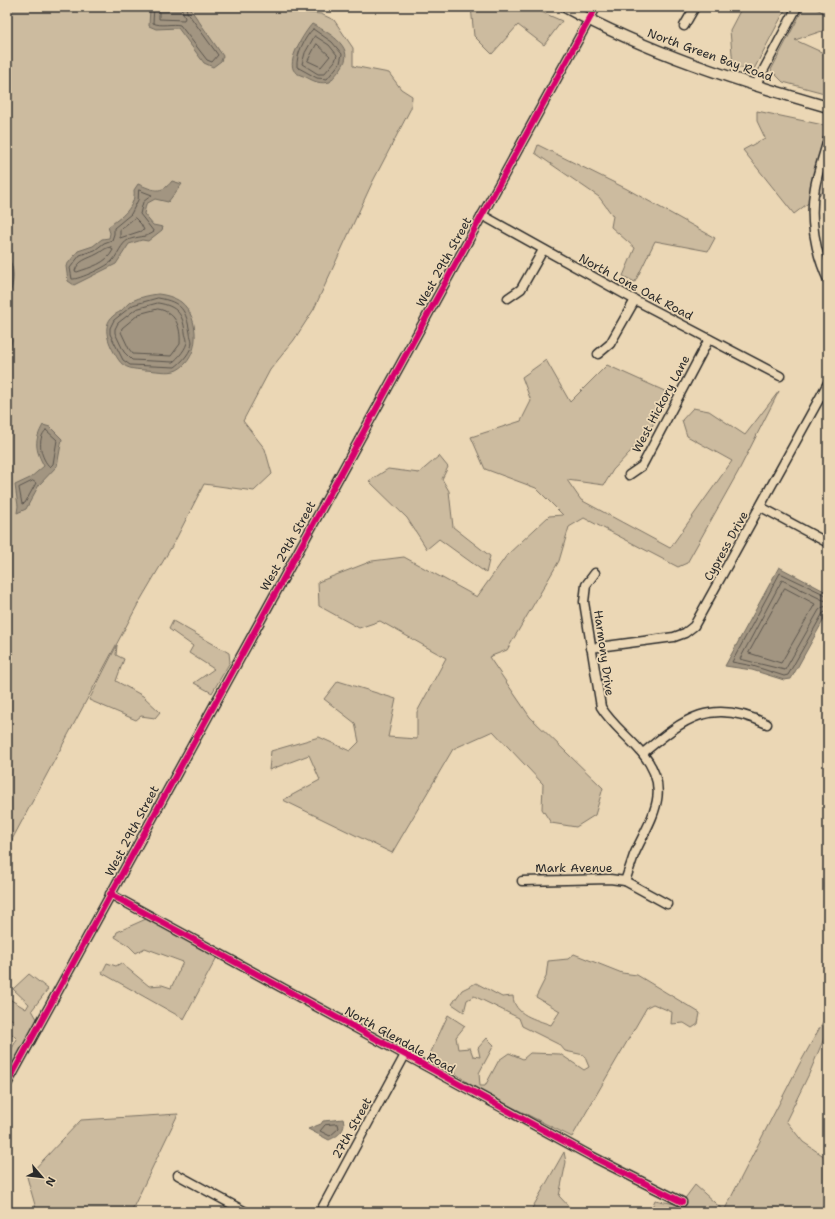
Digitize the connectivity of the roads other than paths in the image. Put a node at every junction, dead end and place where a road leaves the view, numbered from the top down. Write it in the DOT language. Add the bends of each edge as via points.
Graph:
graph roads {
  1 [pos="565,7"];
  2 [pos="596,7"];
  3 [pos="695,7"];
  4 [pos="797,7"];
  5 [pos="589,20"];
  6 [pos="684,26"];
  7 [pos="754,86"];
  8 [pos="828,107"];
  9 [pos="828,140"];
  10 [pos="482,215"];
  11 [pos="543,250"];
  12 [pos="828,280"];
  13 [pos="508,298"];
  14 [pos="635,300"];
  15 [pos="709,339"];
  16 [pos="598,354"];
  17 [pos="780,376"];
  18 [pos="828,384"];
  19 [pos="825,396"];
  20 [pos="629,475"];
  21 [pos="761,507"];
  22 [pos="828,543"];
  23 [pos="595,573"];
  24 [pos="591,648"];
  25 [pos="767,724"];
  26 [pos="642,753"];
  27 [pos="522,881"];
  28 [pos="625,881"];
  29 [pos="110,894"];
  30 [pos="667,904"];
  31 [pos="405,1055"];
  32 [pos="7,1084"];
  33 [pos="178,1176"];
  34 [pos="682,1202"];
  35 [pos="246,1212"];
  36 [pos="320,1212"];
  1 -- 5 [label="main road, North Green Bay Road"];
  2 -- 5 [label="street, West 29th Street"];
  3 -- 6 [label="street"];
  4 -- 7 [label="street"];
  5 -- 7 [label="main road, North Green Bay Road" via="665,55"];
  5 -- 10 [label="street, West 29th Street"];
  7 -- 8 [label="main road, North Green Bay Road"];
  9 -- 12 [label="street" via="815,186 813,216 819,255"];
  10 -- 11 [label="street, North Lone Oak Road"];
  10 -- 29 [label="street, West 29th Street"];
  11 -- 13 [label="street" via="521,289"];
  11 -- 14 [label="street, North Lone Oak Road"];
  14 -- 15 [label="street, North Lone Oak Road"];
  14 -- 16 [label="street" via="610,344"];
  15 -- 17 [label="street, North Lone Oak Road"];
  15 -- 20 [label="street, West Hickory Lane" via="642,466"];
  18 -- 19 [label="street, Cypress Drive"];
  19 -- 21 [label="street, Cypress Drive"];
  21 -- 22 [label="street"];
  21 -- 24 [label="street, Cypress Drive" via="694,626 674,637"];
  23 -- 24 [label="street, Harmony Drive" via="586,585 584,602"];
  24 -- 26 [label="street, Harmony Drive" via="600,707"];
  25 -- 26 [label="street" via="750,716 732,712 715,712 692,717"];
  26 -- 28 [label="street, Harmony Drive" via="655,778 658,788 657,803"];
  27 -- 28 [label="street, Mark Avenue"];
  28 -- 30 [label="street, Mark Avenue"];
  29 -- 31 [label="street, North Glendale Road"];
  29 -- 32 [label="street, West 29th Street"];
  31 -- 34 [label="street, North Glendale Road" via="591,1156"];
  31 -- 36 [label="street, 27th Street"];
  33 -- 35 [label="street"];
}
